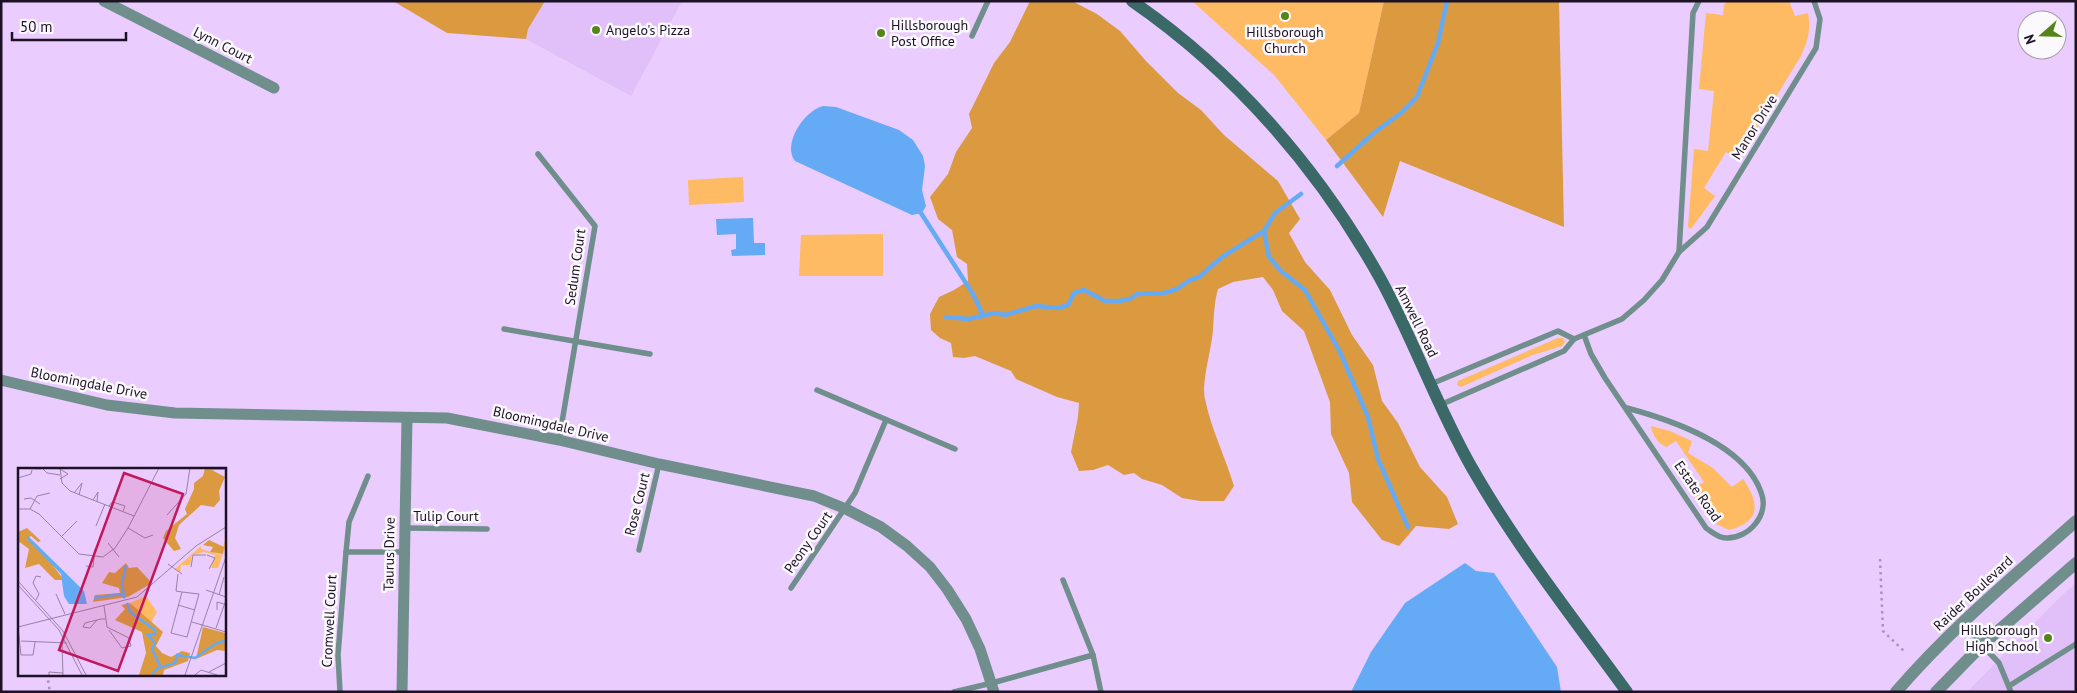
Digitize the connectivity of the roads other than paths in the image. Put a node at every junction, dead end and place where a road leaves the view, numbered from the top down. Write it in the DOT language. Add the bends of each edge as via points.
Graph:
graph roads {
  1 [pos="104,1"];
  2 [pos="988,1"];
  3 [pos="1132,1"];
  4 [pos="1699,1"];
  5 [pos="1814,1"];
  6 [pos="972,36"];
  7 [pos="274,88"];
  8 [pos="538,154"];
  9 [pos="1679,252"];
  10 [pos="504,329"];
  11 [pos="1584,335"];
  12 [pos="1574,338"];
  13 [pos="576,342"];
  14 [pos="650,354"];
  15 [pos="1,380"];
  16 [pos="1430,384"];
  17 [pos="817,390"];
  18 [pos="1440,405"];
  19 [pos="1626,408"];
  20 [pos="407,418"];
  21 [pos="886,420"];
  22 [pos="559,440"];
  23 [pos="955,449"];
  24 [pos="659,464"];
  25 [pos="368,476"];
  26 [pos="846,509"];
  27 [pos="2076,521"];
  28 [pos="405,528"];
  29 [pos="487,529"];
  30 [pos="638,550"];
  31 [pos="346,552"];
  32 [pos="404,552"];
  33 [pos="2076,563"];
  34 [pos="1063,580"];
  35 [pos="791,588"];
  36 [pos="1961,623"];
  37 [pos="2076,644"];
  38 [pos="1982,645"];
  39 [pos="1093,655"];
  40 [pos="993,688"];
  41 [pos="2010,689"];
  42 [pos="340,692"];
  43 [pos="402,692"];
  44 [pos="954,692"];
  45 [pos="1100,692"];
  46 [pos="1627,692"];
  47 [pos="1896,692"];
  48 [pos="1936,692"];
  1 -- 7 [label="street, Lynn Court"];
  2 -- 6 [label="lane"];
  3 -- 16 [label="main road, Amwell Road" via="1194,48 1239,90 1301,158 1381,280"];
  4 -- 9 [label="lane, Manor Drive" via="1693,13"];
  5 -- 9 [label="lane, Manor Drive" via="1820,19 1816,48 1707,227"];
  8 -- 13 [label="lane, Sedum Court" via="595,226"];
  9 -- 11 [label="lane, Manor Drive" via="1662,280 1644,300 1622,319"];
  10 -- 13 [label="lane"];
  11 -- 12 [label="lane, Manor Drive"];
  11 -- 19 [label="lane, Estate Road" via="1591,354"];
  12 -- 16 [label="lane, Manor Drive" via="1558,331"];
  12 -- 18 [label="lane, Manor Drive" via="1564,351"];
  13 -- 14 [label="lane"];
  13 -- 22 [label="lane, Sedum Court"];
  15 -- 20 [label="street, Bloomingdale Drive" via="107,405 175,413"];
  16 -- 18 [label="main road, Amwell Road"];
  17 -- 21 [label="lane"];
  18 -- 46 [label="main road, Amwell Road" via="1472,468 1502,516"];
  19 -- 19 [label="lane, Estate Road" via="1706,528 1727,538 1742,535 1755,527 1762,510 1762,492 1747,469 1731,454 1710,439 1662,418"];
  20 -- 22 [label="street, Bloomingdale Drive" via="448,418"];
  20 -- 28 [label="street, Taurus Drive"];
  21 -- 23 [label="lane"];
  21 -- 26 [label="lane, Peony Court"];
  22 -- 24 [label="street, Bloomingdale Drive"];
  24 -- 26 [label="street, Bloomingdale Drive" via="814,496"];
  24 -- 30 [label="lane, Rose Court"];
  25 -- 31 [label="lane, Cromwell Court" via="350,522"];
  26 -- 35 [label="lane, Peony Court"];
  26 -- 40 [label="street, Bloomingdale Drive" via="881,527 930,568 966,619"];
  27 -- 36 [label="street, Raider Boulevard"];
  28 -- 29 [label="lane, Tulip Court"];
  28 -- 32 [label="street, Taurus Drive"];
  31 -- 32 [label="lane"];
  31 -- 42 [label="lane, Cromwell Court" via="338,655"];
  32 -- 43 [label="street, Taurus Drive"];
  33 -- 38 [label="street"];
  34 -- 39 [label="lane"];
  36 -- 38 [label="lane"];
  36 -- 47 [label="street, Raider Boulevard"];
  37 -- 41 [label="lane"];
  38 -- 41 [label="lane" via="1999,663"];
  38 -- 48 [label="street"];
  39 -- 40 [label="lane"];
  39 -- 45 [label="lane"];
  40 -- 44 [label="lane"];
}
